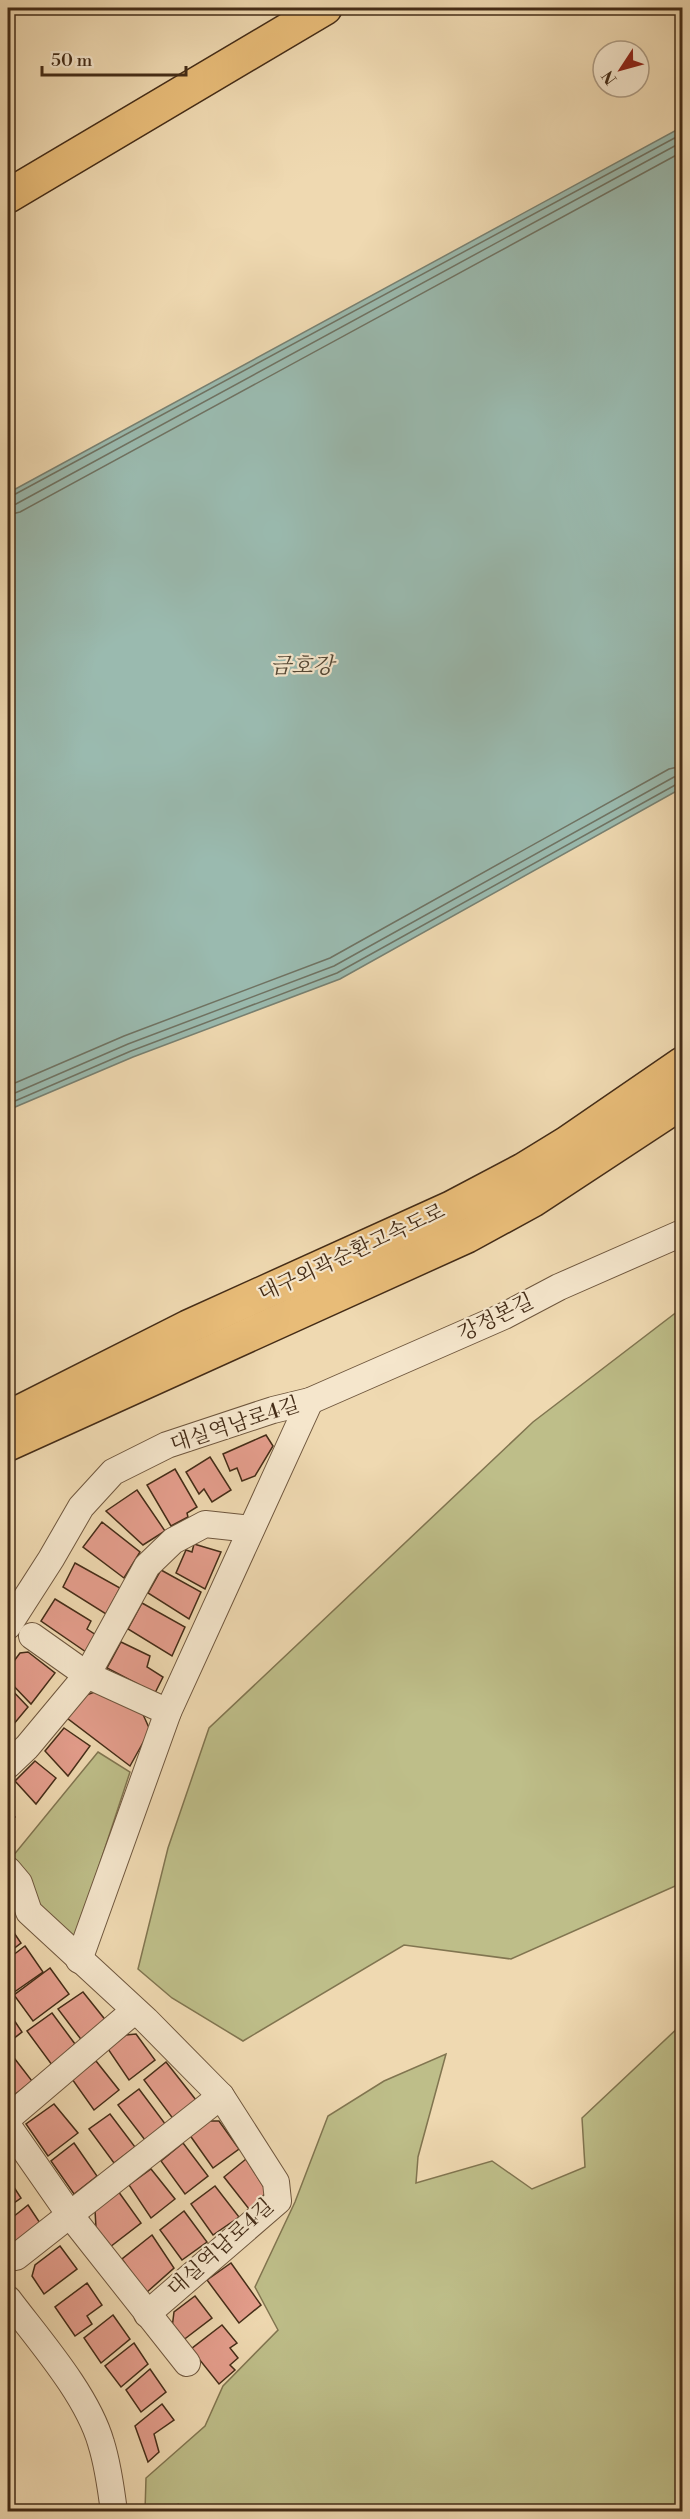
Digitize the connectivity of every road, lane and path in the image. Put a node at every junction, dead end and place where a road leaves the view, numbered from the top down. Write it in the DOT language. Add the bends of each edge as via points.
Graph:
graph roads {
  1 [pos="326,8"];
  2 [pos="8,196"];
  3 [pos="682,1064"];
  4 [pos="682,1102"];
  5 [pos="631,1119"];
  6 [pos="682,1233"];
  7 [pos="310,1401"];
  8 [pos="8,1418"];
  9 [pos="8,1444"];
  10 [pos="251,1529"];
  11 [pos="8,1626"];
  12 [pos="32,1636"];
  13 [pos="87,1675"];
  14 [pos="168,1712"];
  15 [pos="8,1765"];
  16 [pos="8,1870"];
  17 [pos="79,1960"];
  18 [pos="134,2011"];
  19 [pos="221,2096"];
  20 [pos="8,2118"];
  21 [pos="8,2126"];
  22 [pos="70,2215"];
  23 [pos="16,2257"];
  24 [pos="8,2299"];
  25 [pos="147,2314"];
  26 [pos="188,2363"];
  27 [pos="114,2511"];
  1 -- 2 [label="main road"];
  3 -- 5 [label="main road, 대구외곽순환고속도로"];
  4 -- 5 [label="main road, 대구외곽순환고속도로"];
  5 -- 8 [label="main road, 대구외곽순환고속도로" via="451,1208 188,1327"];
  5 -- 9 [label="main road, 대구외곽순환고속도로" via="533,1200 467,1236"];
  6 -- 7 [label="street, 강정본길"];
  7 -- 10 [label="street, 대실역남로4길"];
  7 -- 11 [label="street, 대실역남로4길" via="167,1446 113,1472 81,1506"];
  10 -- 13 [label="street" via="205,1524 173,1541 147,1566"];
  10 -- 14 [label="street, 대실역남로4길"];
  12 -- 13 [label="street"];
  13 -- 14 [label="street"];
  13 -- 15 [label="street"];
  14 -- 17 [label="street, 대실역남로4길"];
  16 -- 17 [label="street, 대실역남로4길" via="19,1883 29,1912"];
  17 -- 18 [label="street, 대실역남로4길"];
  18 -- 19 [label="street, 대실역남로4길"];
  18 -- 20 [label="street"];
  19 -- 22 [label="street"];
  19 -- 25 [label="street, 대실역남로4길" via="276,2182 278,2201"];
  21 -- 22 [label="street, 대실역남로4길"];
  22 -- 23 [label="street"];
  22 -- 25 [label="street, 대실역남로4길"];
  24 -- 27 [label="street" via="80,2398 101,2441"];
  25 -- 26 [label="street, 대실역남로4길"];
}
